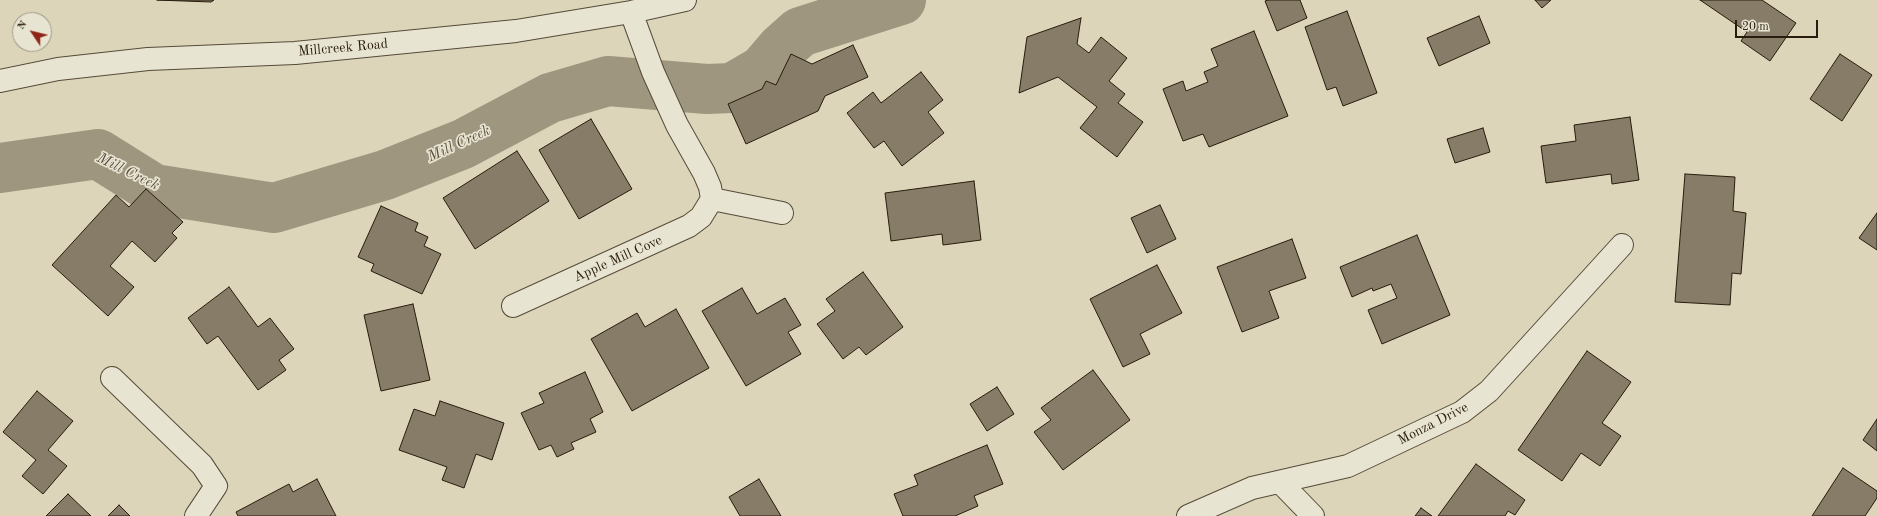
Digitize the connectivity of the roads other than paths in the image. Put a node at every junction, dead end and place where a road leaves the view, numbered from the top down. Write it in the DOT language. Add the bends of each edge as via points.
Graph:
graph roads {
  1 [pos="685,0"];
  2 [pos="631,12"];
  3 [pos="0,81"];
  4 [pos="712,199"];
  5 [pos="782,213"];
  6 [pos="1622,245"];
  7 [pos="513,306"];
  8 [pos="112,378"];
  9 [pos="1280,482"];
  10 [pos="196,516"];
  11 [pos="1188,516"];
  12 [pos="1313,516"];
  1 -- 2 [label="street, Millcreek Road"];
  2 -- 3 [label="street, Millcreek Road" via="516,31 295,53 148,59 58,69"];
  2 -- 4 [label="street" via="653,72 677,125 704,173"];
  4 -- 5 [label="street"];
  4 -- 7 [label="street, Apple Mill Cove" via="701,217 689,226"];
  6 -- 9 [label="street, Monza Drive" via="1489,391 1462,412 1348,466"];
  8 -- 10 [label="street" via="202,465 216,486"];
  9 -- 11 [label="street, Monza Drive" via="1252,488"];
  9 -- 12 [label="street"];
}
